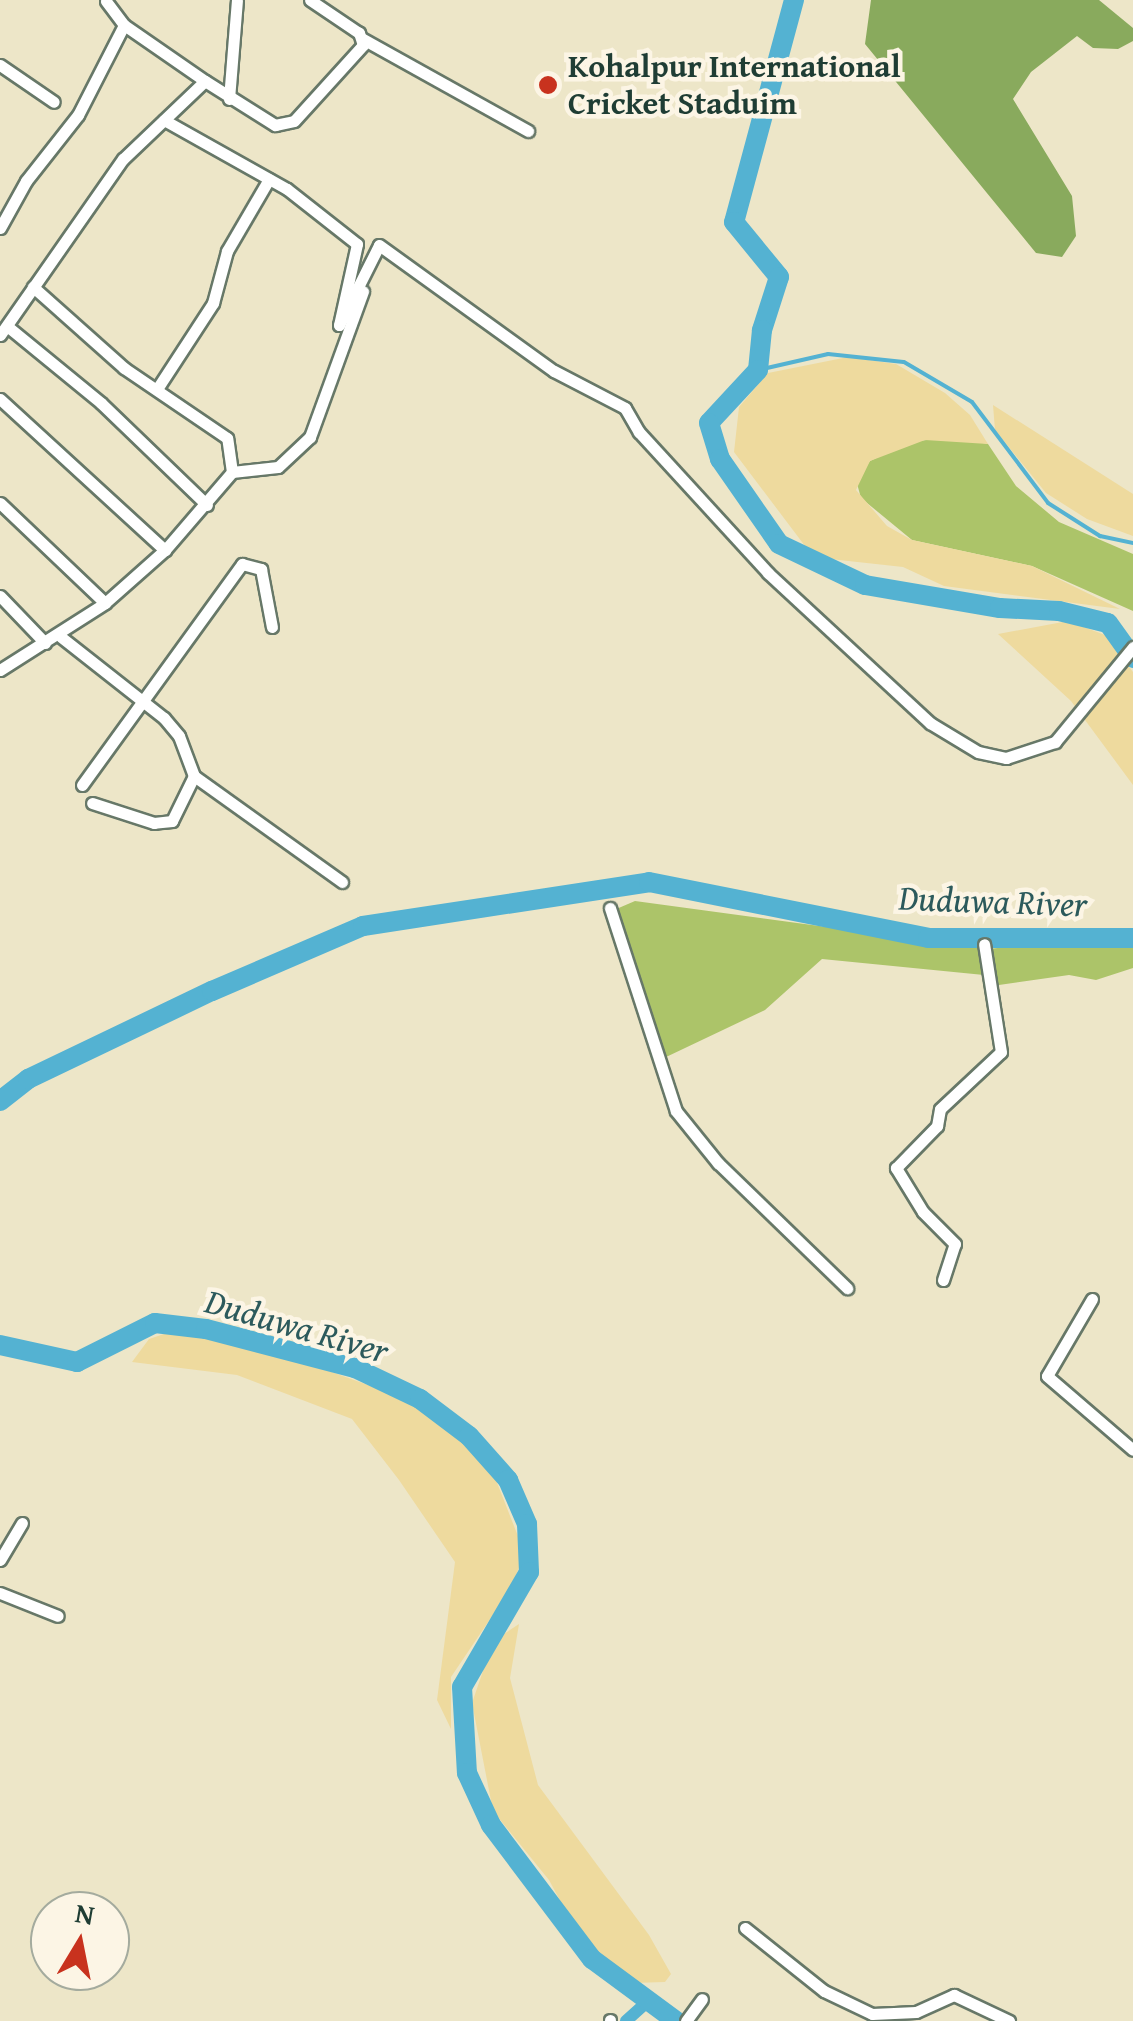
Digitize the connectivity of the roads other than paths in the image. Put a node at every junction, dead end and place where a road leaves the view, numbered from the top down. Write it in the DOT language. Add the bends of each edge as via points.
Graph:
graph roads {
  1 [pos="105,0"];
  2 [pos="237,0"];
  3 [pos="310,0"];
  4 [pos="124,25"];
  5 [pos="364,39"];
  6 [pos="0,65"];
  7 [pos="205,81"];
  8 [pos="229,98"];
  9 [pos="54,102"];
  10 [pos="164,120"];
  11 [pos="528,132"];
  12 [pos="270,179"];
  13 [pos="0,228"];
  14 [pos="379,245"];
  15 [pos="33,288"];
  16 [pos="4,330"];
  17 [pos="157,389"];
  18 [pos="0,399"];
  19 [pos="232,472"];
  20 [pos="0,504"];
  21 [pos="207,505"];
  22 [pos="164,550"];
  23 [pos="0,596"];
  24 [pos="105,603"];
  25 [pos="272,626"];
  26 [pos="61,637"];
  27 [pos="45,643"];
  28 [pos="1133,647"];
  29 [pos="0,670"];
  30 [pos="140,703"];
  31 [pos="194,776"];
  32 [pos="82,785"];
  33 [pos="92,802"];
  34 [pos="342,882"];
  35 [pos="610,908"];
  36 [pos="984,944"];
  37 [pos="943,1280"];
  38 [pos="847,1288"];
  39 [pos="1092,1299"];
  40 [pos="1133,1450"];
  41 [pos="22,1523"];
  42 [pos="0,1560"];
  43 [pos="0,1594"];
  44 [pos="58,1616"];
  45 [pos="745,1928"];
  46 [pos="702,2000"];
  47 [pos="686,2021"];
  48 [pos="1009,2021"];
  1 -- 4 [label="street"];
  2 -- 8 [label="street"];
  3 -- 5 [label="street"];
  4 -- 7 [label="street"];
  4 -- 13 [label="street" via="78,115 26,181"];
  5 -- 8 [label="street" via="284,128"];
  5 -- 11 [label="street"];
  6 -- 9 [label="street"];
  7 -- 8 [label="street"];
  7 -- 10 [label="street"];
  10 -- 12 [label="street"];
  10 -- 15 [label="street" via="123,159"];
  12 -- 14 [label="street" via="357,244 339,325"];
  12 -- 17 [label="street" via="228,251 213,303"];
  14 -- 19 [label="street" via="310,437 278,466"];
  14 -- 28 [label="street" via="554,371 626,408 639,432 768,573 930,723 978,752 1006,758 1055,742"];
  15 -- 16 [label="street"];
  15 -- 17 [label="street"];
  16 -- 21 [label="street"];
  17 -- 19 [label="street" via="227,438"];
  18 -- 22 [label="street"];
  19 -- 21 [label="street"];
  20 -- 24 [label="street"];
  21 -- 22 [label="street"];
  22 -- 24 [label="street"];
  23 -- 27 [label="street"];
  24 -- 26 [label="street"];
  25 -- 30 [label="street" via="260,569 242,564"];
  26 -- 27 [label="street"];
  26 -- 30 [label="street"];
  27 -- 29 [label="street"];
  30 -- 31 [label="street" via="180,736"];
  30 -- 32 [label="street"];
  31 -- 33 [label="street" via="172,821 154,823"];
  31 -- 34 [label="street"];
  35 -- 38 [label="street" via="676,1111 718,1163"];
  36 -- 37 [label="street" via="1001,1052 940,1110 938,1126 896,1168 923,1212 954,1244"];
  39 -- 40 [label="street" via="1046,1376"];
  41 -- 42 [label="street"];
  43 -- 44 [label="street"];
  45 -- 48 [label="street" via="814,1985 872,2014 904,2015 954,1996"];
  46 -- 47 [label="street"];
}
